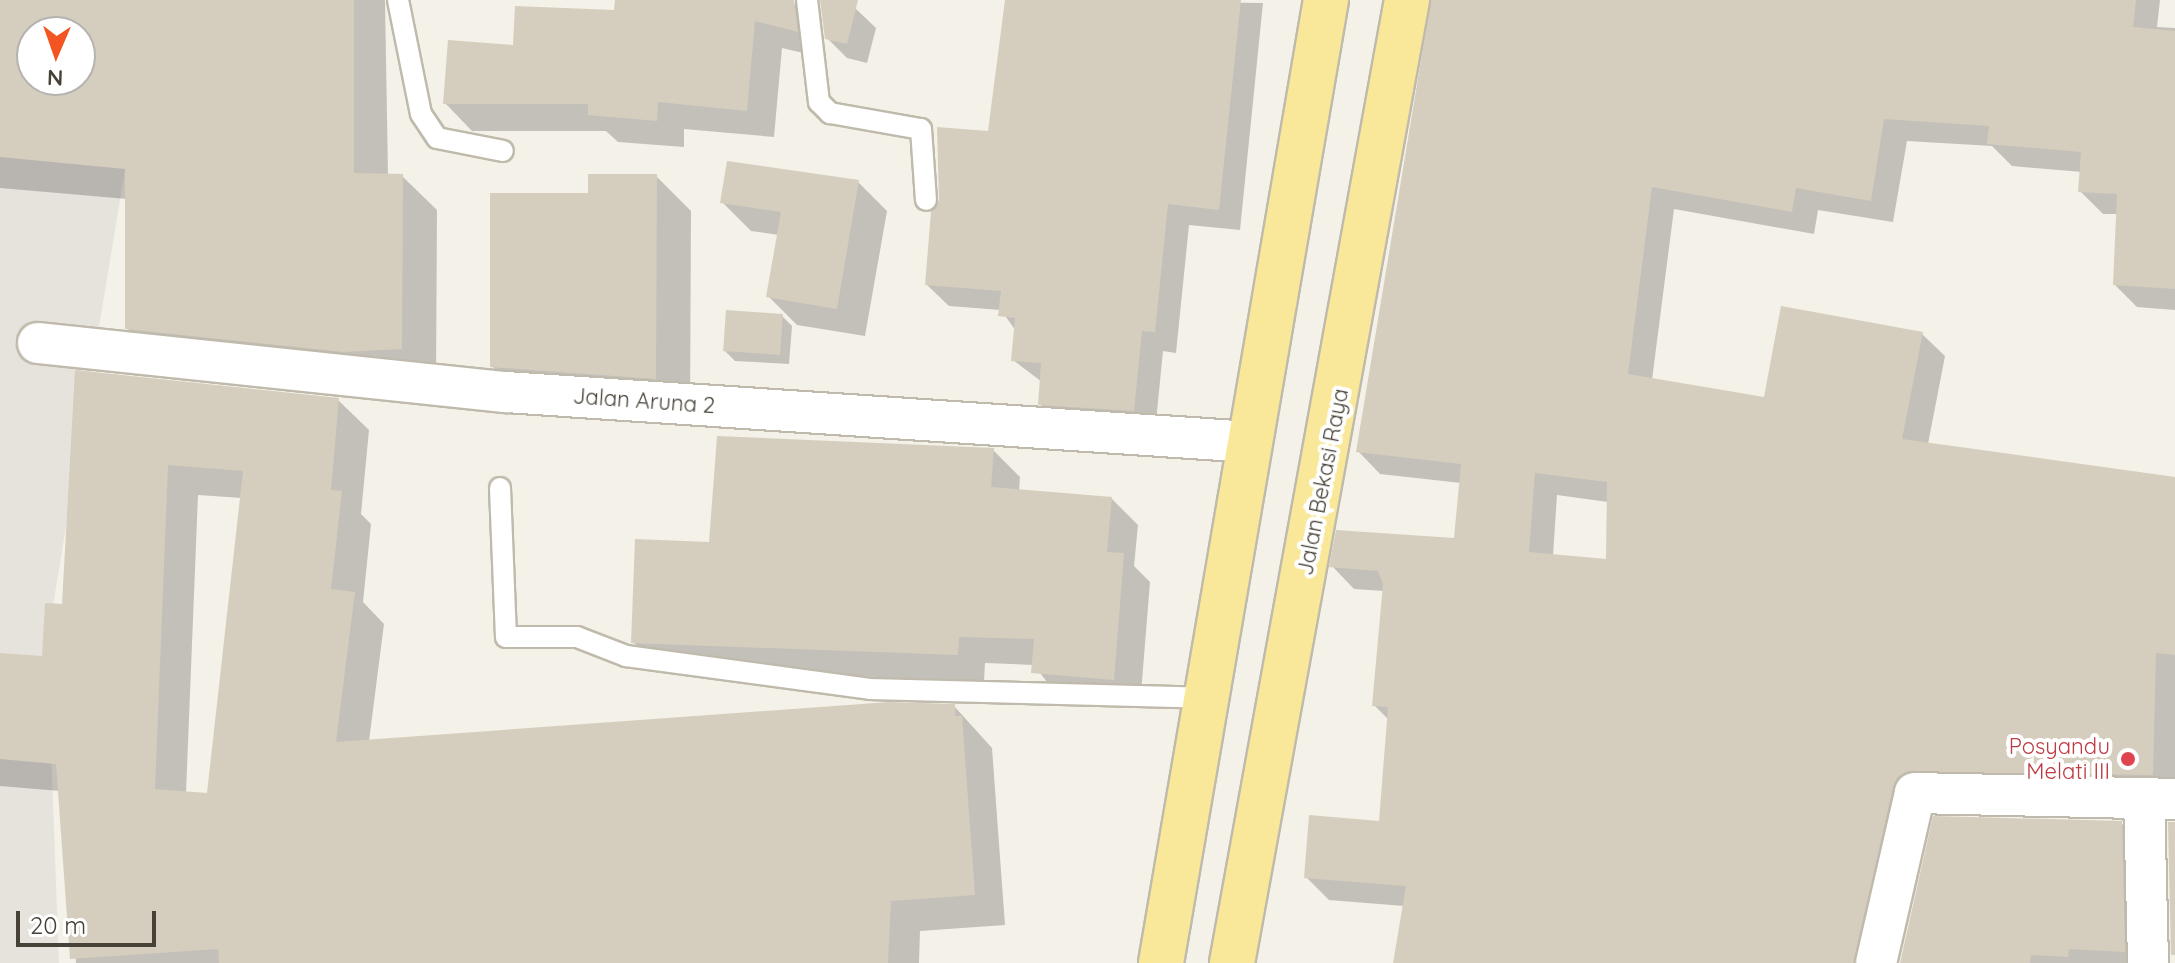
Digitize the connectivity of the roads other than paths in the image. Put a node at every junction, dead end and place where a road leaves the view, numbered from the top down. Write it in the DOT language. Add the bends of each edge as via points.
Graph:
graph roads {
  1 [pos="398,0"];
  2 [pos="807,0"];
  3 [pos="1326,0"];
  4 [pos="1407,0"];
  5 [pos="503,151"];
  6 [pos="926,200"];
  7 [pos="38,343"];
  8 [pos="1251,442"];
  9 [pos="500,488"];
  10 [pos="1204,698"];
  11 [pos="2159,799"];
  12 [pos="1161,963"];
  13 [pos="1232,963"];
  14 [pos="1876,963"];
  15 [pos="2148,963"];
  1 -- 5 [label="lane" via="421,114 437,138"];
  2 -- 6 [label="lane" via="819,102 830,113 921,129"];
  3 -- 8 [label="main road"];
  4 -- 13 [label="main road, Jalan Bekasi Raya"];
  7 -- 8 [label="street, Jalan Aruna 2" via="506,392"];
  8 -- 10 [label="main road"];
  9 -- 10 [label="lane" via="506,637 577,637 626,656 870,689"];
  10 -- 12 [label="main road"];
  11 -- 14 [label="street" via="1915,793"];
  11 -- 15 [label="street"];
}
